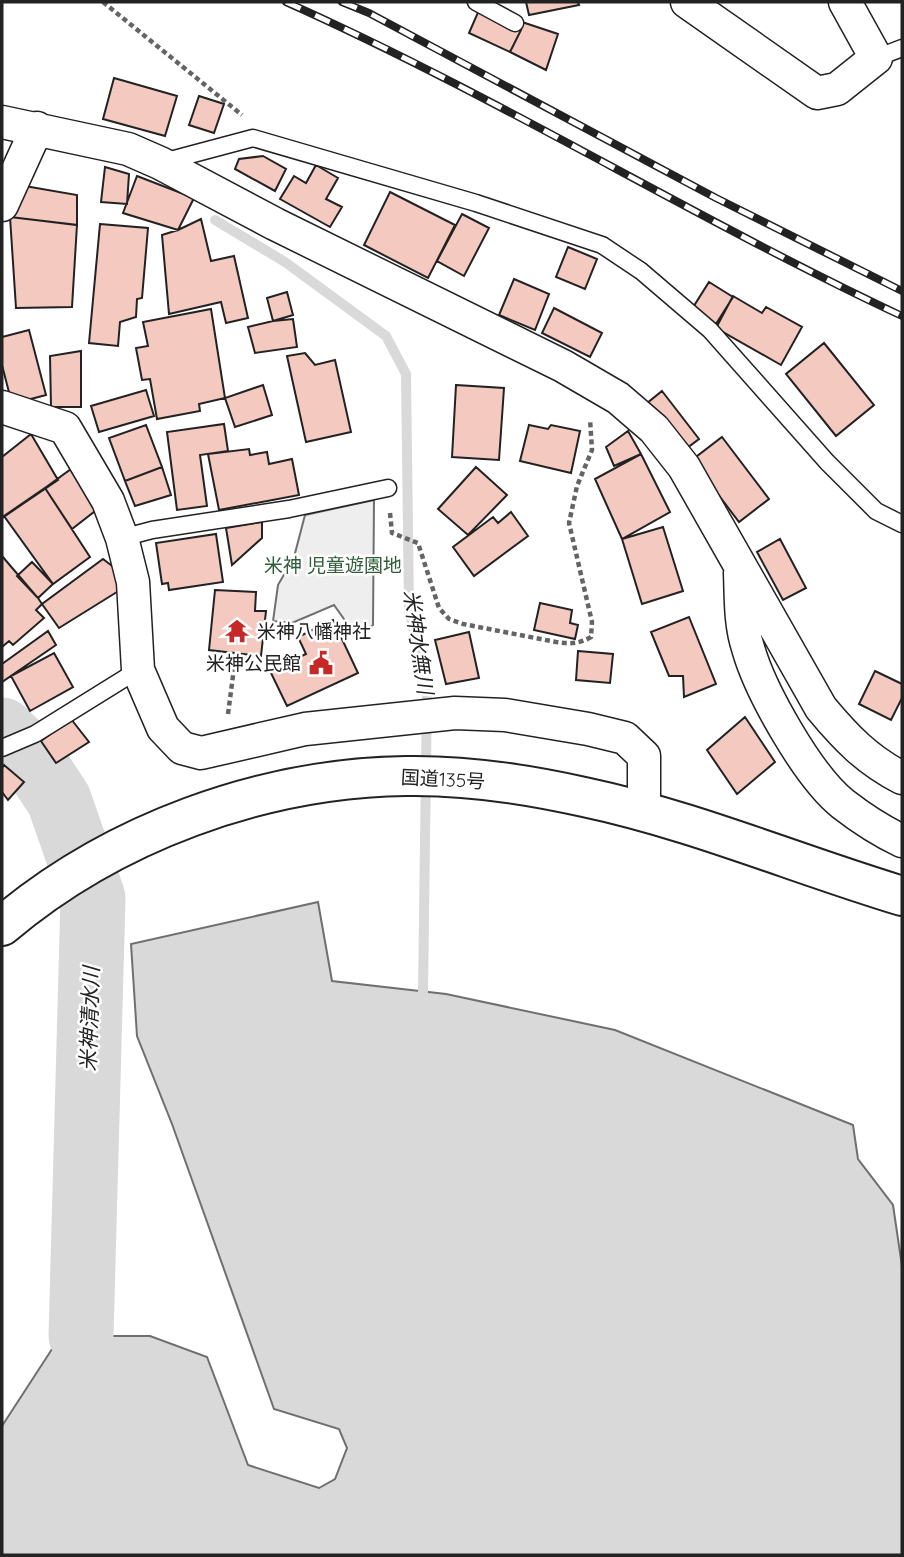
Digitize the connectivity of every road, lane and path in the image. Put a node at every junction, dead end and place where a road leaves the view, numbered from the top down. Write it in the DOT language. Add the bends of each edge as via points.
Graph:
graph roads {
  1 [pos="103,2"];
  2 [pos="476,2"];
  3 [pos="687,2"];
  4 [pos="845,2"];
  5 [pos="515,23"];
  6 [pos="889,53"];
  7 [pos="2,122"];
  8 [pos="37,128"];
  9 [pos="253,138"];
  10 [pos="160,163"];
  11 [pos="2,205"];
  12 [pos="2,407"];
  13 [pos="589,414"];
  14 [pos="388,488"];
  15 [pos="902,524"];
  16 [pos="392,533"];
  17 [pos="122,538"];
  18 [pos="740,568"];
  19 [pos="236,653"];
  20 [pos="138,670"];
  21 [pos="230,699"];
  22 [pos="2,748"];
  23 [pos="902,778"];
  24 [pos="644,812"];
  25 [pos="902,841"];
  26 [pos="902,896"];
  27 [pos="2,926"];
  1 -- 9 [label="path" via="240,112"];
  2 -- 5 [label="lane"];
  3 -- 6 [label="street" via="817,93 836,89"];
  4 -- 6 [label="street"];
  7 -- 8 [label="street"];
  8 -- 10 [label="street" via="128,149"];
  8 -- 11 [label="street"];
  9 -- 10 [label="lane"];
  9 -- 15 [label="lane" via="602,245 641,271 710,330 827,462 876,511"];
  10 -- 18 [label="street" via="618,398 654,429 684,467"];
  12 -- 17 [label="street" via="65,428 108,501"];
  13 -- 16 [label="path" via="592,450 569,523 589,609 591,637 583,642 571,644 449,619 439,608 418,543"];
  14 -- 17 [label="lane"];
  17 -- 20 [label="street" via="133,582"];
  18 -- 23 [label="street" via="821,708 848,741"];
  18 -- 25 [label="street" via="748,649 774,709 821,782 842,803"];
  19 -- 21 [label="path"];
  20 -- 22 [label="lane" via="35,734"];
  20 -- 24 [label="street" via="163,728 182,748 201,753 305,729 455,713 516,717 625,738 644,756"];
  24 -- 26 [label="highway, 国道135号"];
  24 -- 27 [label="highway, 国道135号" via="513,784 439,776 320,784 271,793 180,822 96,861"];
}
